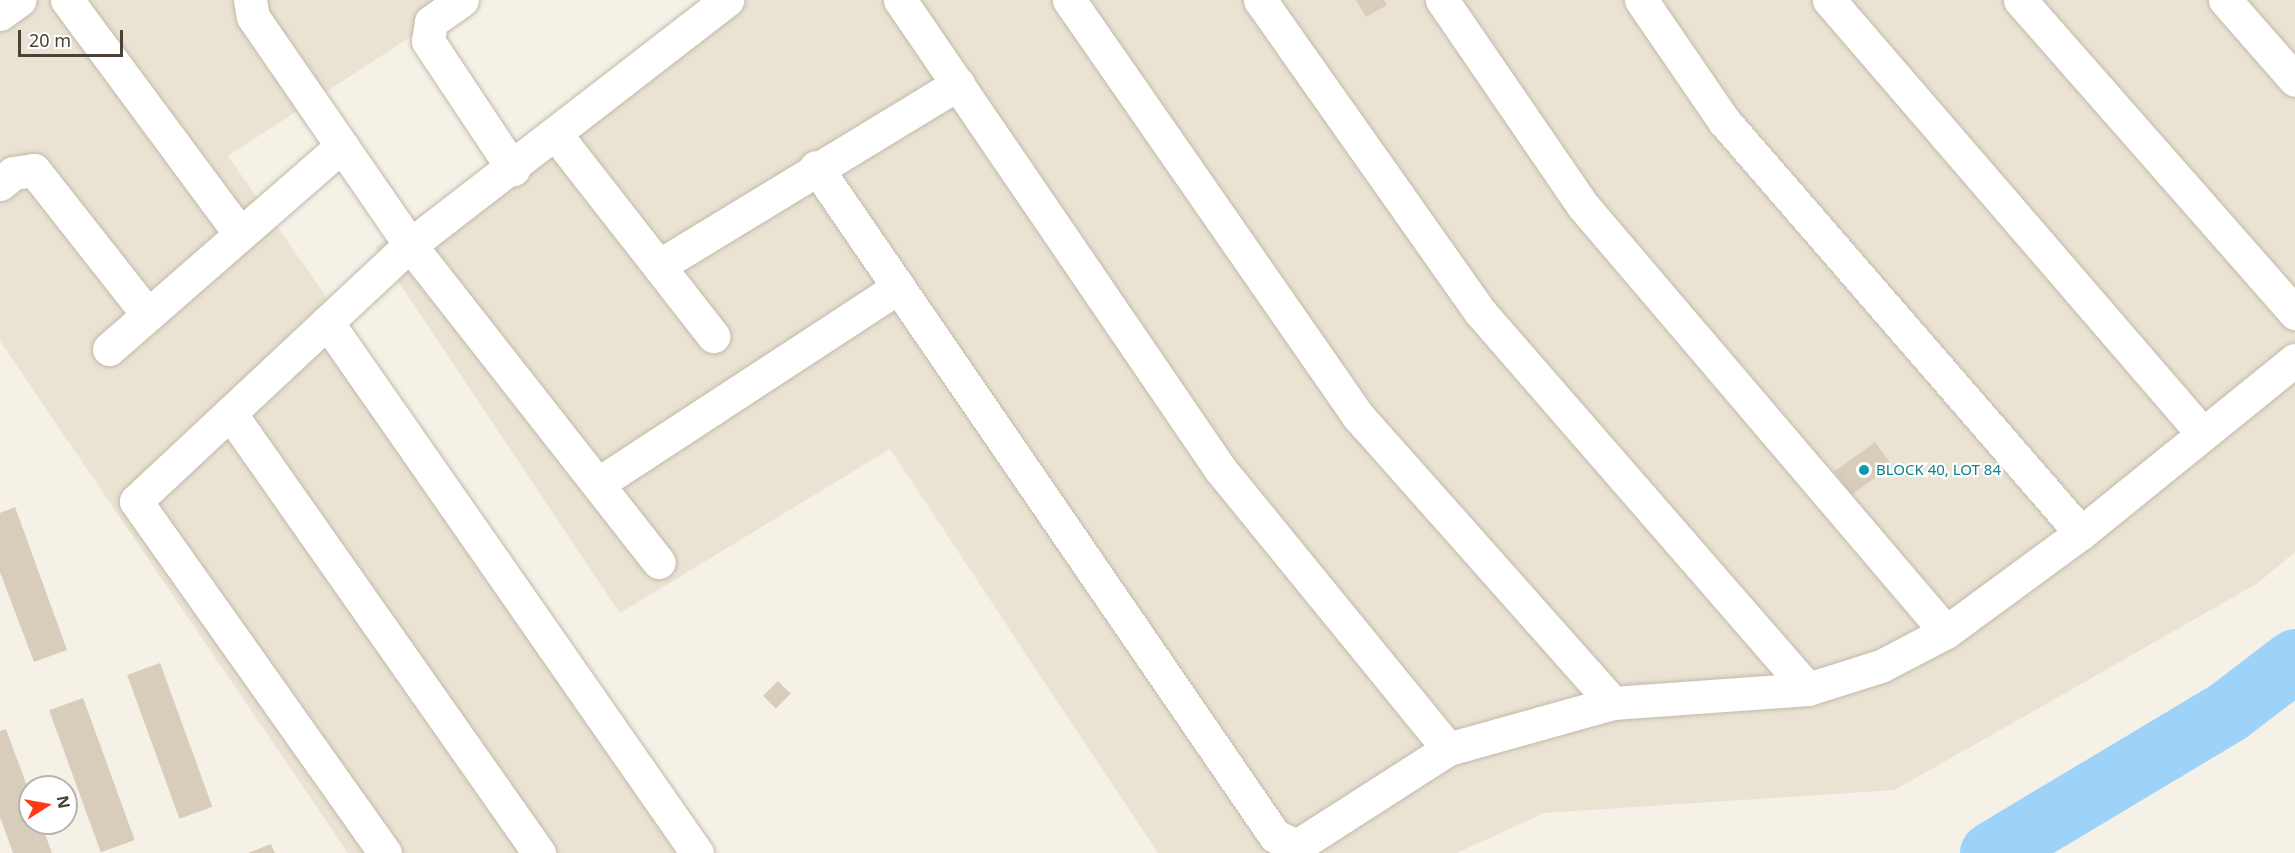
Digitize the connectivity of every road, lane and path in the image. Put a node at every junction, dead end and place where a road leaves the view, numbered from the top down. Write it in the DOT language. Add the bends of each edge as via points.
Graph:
graph roads {
  1 [pos="19,0"];
  2 [pos="67,0"];
  3 [pos="250,0"];
  4 [pos="462,0"];
  5 [pos="727,0"];
  6 [pos="900,0"];
  7 [pos="1069,0"];
  8 [pos="1260,0"];
  9 [pos="1442,0"];
  10 [pos="1641,0"];
  11 [pos="1829,0"];
  12 [pos="2020,0"];
  13 [pos="2225,0"];
  14 [pos="0,14"];
  15 [pos="2295,80"];
  16 [pos="958,84"];
  17 [pos="557,136"];
  18 [pos="342,146"];
  19 [pos="816,167"];
  20 [pos="513,169"];
  21 [pos="0,183"];
  22 [pos="240,234"];
  23 [pos="410,245"];
  24 [pos="660,265"];
  25 [pos="899,287"];
  26 [pos="2295,313"];
  27 [pos="148,315"];
  28 [pos="327,322"];
  29 [pos="713,336"];
  30 [pos="109,350"];
  31 [pos="2295,360"];
  32 [pos="230,412"];
  33 [pos="2203,434"];
  34 [pos="598,483"];
  35 [pos="2081,533"];
  36 [pos="659,562"];
  37 [pos="1946,632"];
  38 [pos="1808,688"];
  39 [pos="1613,703"];
  40 [pos="1448,749"];
  41 [pos="385,853"];
  42 [pos="539,853"];
  43 [pos="697,853"];
  1 -- 14 [label="street"];
  2 -- 22 [label="street"];
  3 -- 18 [label="street" via="253,17"];
  4 -- 20 [label="street" via="431,22 428,41"];
  5 -- 17 [label="street"];
  6 -- 16 [label="street"];
  7 -- 39 [label="street" via="1358,416"];
  8 -- 38 [label="street" via="1481,313"];
  9 -- 37 [label="street" via="1584,207"];
  10 -- 35 [label="street" via="1724,121"];
  11 -- 33 [label="street"];
  12 -- 26 [label="street"];
  13 -- 15 [label="street"];
  16 -- 19 [label="street"];
  16 -- 40 [label="street" via="1220,469"];
  17 -- 20 [label="street"];
  17 -- 24 [label="street"];
  18 -- 22 [label="street"];
  18 -- 23 [label="street"];
  19 -- 24 [label="street"];
  19 -- 25 [label="street"];
  20 -- 23 [label="street"];
  21 -- 27 [label="street" via="14,173 34,170"];
  22 -- 27 [label="street"];
  23 -- 28 [label="street"];
  23 -- 34 [label="street"];
  24 -- 29 [label="street"];
  25 -- 34 [label="street"];
  25 -- 40 [label="street" via="1281,842 1297,846"];
  27 -- 30 [label="street"];
  28 -- 32 [label="street"];
  28 -- 43 [label="street"];
  31 -- 33 [label="street"];
  32 -- 41 [label="street" via="136,501"];
  32 -- 42 [label="street"];
  33 -- 35 [label="street"];
  34 -- 36 [label="street"];
  35 -- 37 [label="street"];
  37 -- 38 [label="street" via="1881,666"];
  38 -- 39 [label="street"];
  39 -- 40 [label="street"];
}
